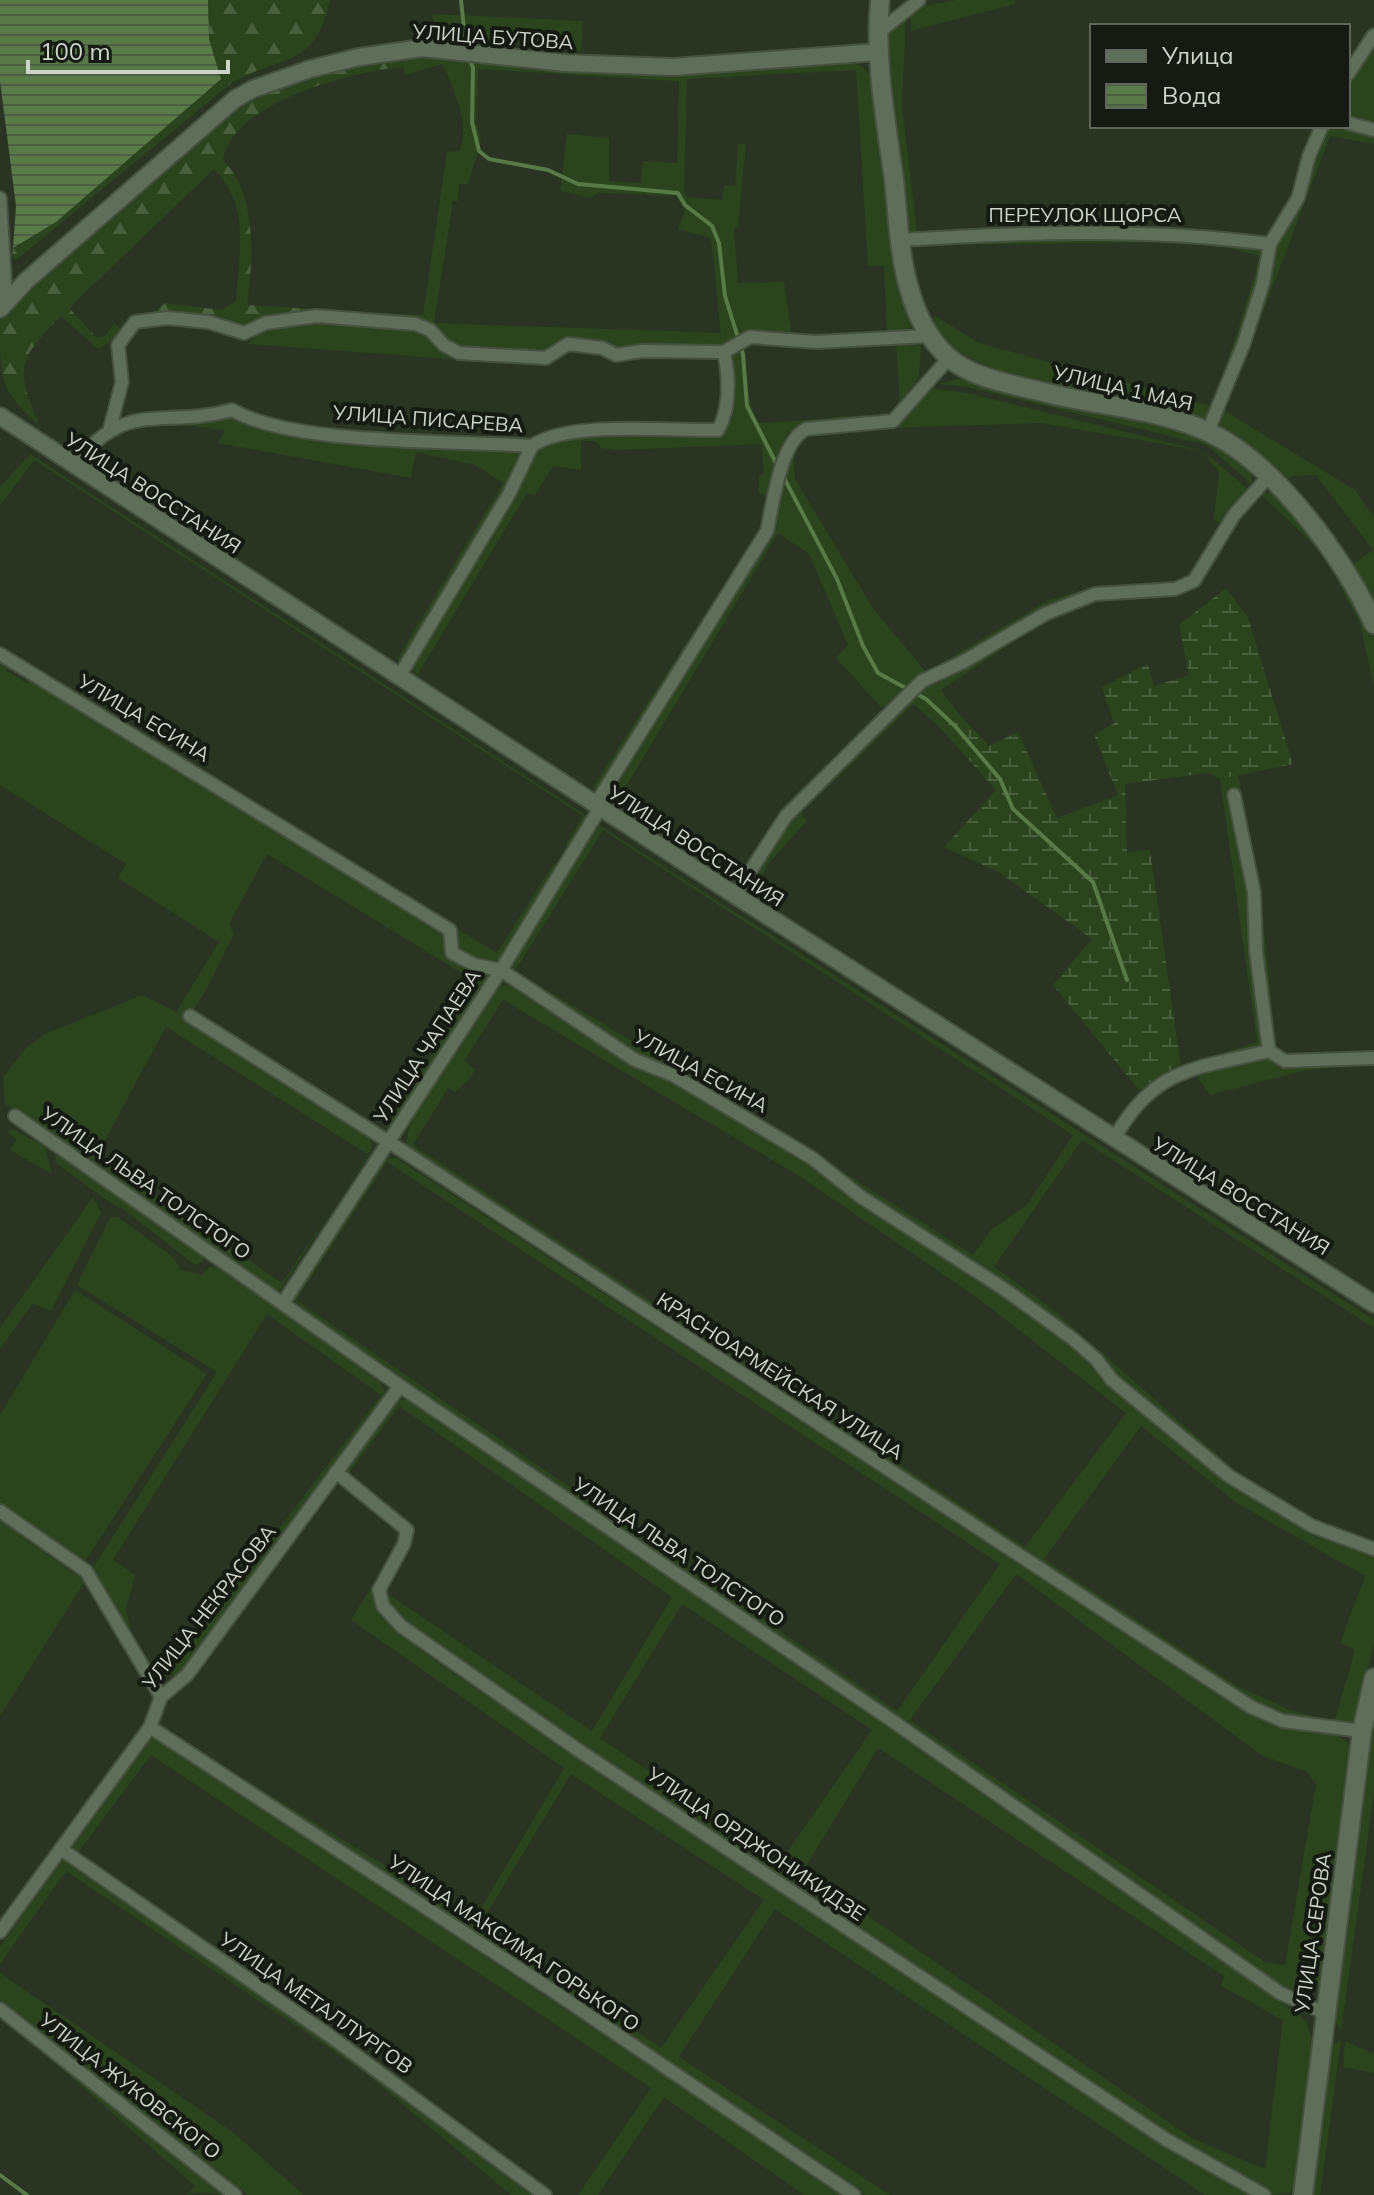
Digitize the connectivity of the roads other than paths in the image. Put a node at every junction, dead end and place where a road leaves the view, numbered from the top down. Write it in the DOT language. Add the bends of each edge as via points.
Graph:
graph roads {
  1 [pos="880,0"];
  2 [pos="919,0"];
  3 [pos="1374,35"];
  4 [pos="878,42"];
  5 [pos="1350,71"];
  6 [pos="1350,124"];
  7 [pos="1321,128"];
  8 [pos="1374,130"];
  9 [pos="0,198"];
  10 [pos="901,240"];
  11 [pos="1270,244"];
  12 [pos="3,304"];
  13 [pos="928,336"];
  14 [pos="724,352"];
  15 [pos="949,358"];
  16 [pos="0,416"];
  17 [pos="110,428"];
  18 [pos="1208,431"];
  19 [pos="532,446"];
  20 [pos="74,467"];
  21 [pos="1268,477"];
  22 [pos="1374,624"];
  23 [pos="0,654"];
  24 [pos="400,675"];
  25 [pos="1234,795"];
  26 [pos="598,806"];
  27 [pos="735,895"];
  28 [pos="501,970"];
  29 [pos="190,1016"];
  30 [pos="1269,1051"];
  31 [pos="1374,1058"];
  32 [pos="15,1116"];
  33 [pos="1114,1139"];
  34 [pos="389,1142"];
  35 [pos="283,1303"];
  36 [pos="1374,1304"];
  37 [pos="400,1386"];
  38 [pos="336,1472"];
  39 [pos="0,1511"];
  40 [pos="1374,1549"];
  41 [pos="1374,1678"];
  42 [pos="161,1697"];
  43 [pos="150,1727"];
  44 [pos="1362,1731"];
  45 [pos="61,1849"];
  46 [pos="0,1932"];
  47 [pos="0,2009"];
  48 [pos="1325,2013"];
  49 [pos="235,2195"];
  50 [pos="545,2195"];
  51 [pos="854,2195"];
  52 [pos="1264,2195"];
  53 [pos="1303,2195"];
  1 -- 4 [label="main road"];
  2 -- 4 [label="street"];
  3 -- 5 [label="street"];
  4 -- 10 [label="main road"];
  4 -- 12 [label="street, УЛИЦА БУТОВА" via="673,67 565,63 422,48 295,73 253,89 220,111"];
  6 -- 8 [label="street"];
  7 -- 11 [label="street" via="1298,198"];
  9 -- 12 [label="street"];
  10 -- 11 [label="street, ПЕРЕУЛОК ЩОРСА" via="1019,232 1199,235"];
  10 -- 13 [label="main road" via="908,286"];
  11 -- 18 [label="street" via="1244,343"];
  13 -- 14 [label="street" via="816,342 750,337"];
  13 -- 15 [label="main road, УЛИЦА 1 МАЯ"];
  14 -- 17 [label="street" via="616,355 580,343 546,358 459,353 415,324 317,316 266,323 244,333 167,318 135,322 118,345 122,382"];
  14 -- 19 [label="street, УЛИЦА ПИСАРЕВА" via="726,416 718,430 579,431"];
  15 -- 18 [label="main road, УЛИЦА 1 МАЯ" via="979,375"];
  15 -- 26 [label="street, УЛИЦА ЧАПАЕВА" via="893,421 806,429 790,443 767,531"];
  16 -- 20 [label="street, УЛИЦА ВОССТАНИЯ"];
  17 -- 19 [label="street, УЛИЦА ПИСАРЕВА" via="232,410 257,424 369,437"];
  17 -- 20 [label="street"];
  18 -- 21 [label="main road, УЛИЦА 1 МАЯ"];
  19 -- 24 [label="street" via="509,494"];
  20 -- 24 [label="street, УЛИЦА ВОССТАНИЯ"];
  21 -- 22 [label="main road, УЛИЦА 1 МАЯ" via="1317,532"];
  21 -- 27 [label="street" via="1234,515 1194,581 1175,589 1095,594 1045,614 922,681 786,816"];
  23 -- 28 [label="street, УЛИЦА ЕСИНА" via="450,930 452,953 459,959"];
  24 -- 26 [label="street, УЛИЦА ВОССТАНИЯ"];
  25 -- 30 [label="street" via="1254,892"];
  26 -- 27 [label="street, УЛИЦА ВОССТАНИЯ"];
  26 -- 28 [label="street, УЛИЦА ЧАПАЕВА"];
  27 -- 33 [label="street, УЛИЦА ВОССТАНИЯ"];
  28 -- 34 [label="street, УЛИЦА ЧАПАЕВА"];
  28 -- 40 [label="street, УЛИЦА ЕСИНА" via="635,1060 673,1075 812,1158 861,1197 1004,1289 1073,1339 1112,1380 1229,1476 1312,1526"];
  29 -- 34 [label="street, КРАСНОАРМЕЙСКАЯ УЛИЦА"];
  30 -- 31 [label="street" via="1285,1061"];
  30 -- 33 [label="street" via="1167,1079 1145,1093"];
  32 -- 35 [label="street, УЛИЦА ЛЬВА ТОЛСТОГО"];
  33 -- 36 [label="street, УЛИЦА ВОССТАНИЯ"];
  34 -- 35 [label="street, УЛИЦА ЧАПАЕВА"];
  34 -- 44 [label="street, КРАСНОАРМЕЙСКАЯ УЛИЦА" via="1251,1707 1283,1721"];
  35 -- 37 [label="street, УЛИЦА ЛЬВА ТОЛСТОГО"];
  37 -- 38 [label="street, УЛИЦА НЕКРАСОВА"];
  37 -- 48 [label="street, УЛИЦА ЛЬВА ТОЛСТОГО" via="1280,1993"];
  38 -- 42 [label="street, УЛИЦА НЕКРАСОВА" via="187,1675"];
  38 -- 52 [label="street, УЛИЦА ОРДЖОНИКИДЗЕ" via="407,1530 379,1590 383,1606 401,1626 1156,2134"];
  39 -- 42 [label="street" via="86,1571"];
  41 -- 44 [label="main road, УЛИЦА СЕРОВА"];
  42 -- 43 [label="street, УЛИЦА НЕКРАСОВА"];
  43 -- 45 [label="street, УЛИЦА НЕКРАСОВА"];
  43 -- 51 [label="street, УЛИЦА МАКСИМА ГОРЬКОГО"];
  44 -- 48 [label="main road, УЛИЦА СЕРОВА"];
  45 -- 46 [label="street, УЛИЦА НЕКРАСОВА"];
  45 -- 50 [label="street, УЛИЦА МЕТАЛЛУРГОВ" via="330,2036"];
  47 -- 49 [label="street, УЛИЦА ЖУКОВСКОГО"];
  48 -- 53 [label="main road, УЛИЦА СЕРОВА"];
}
